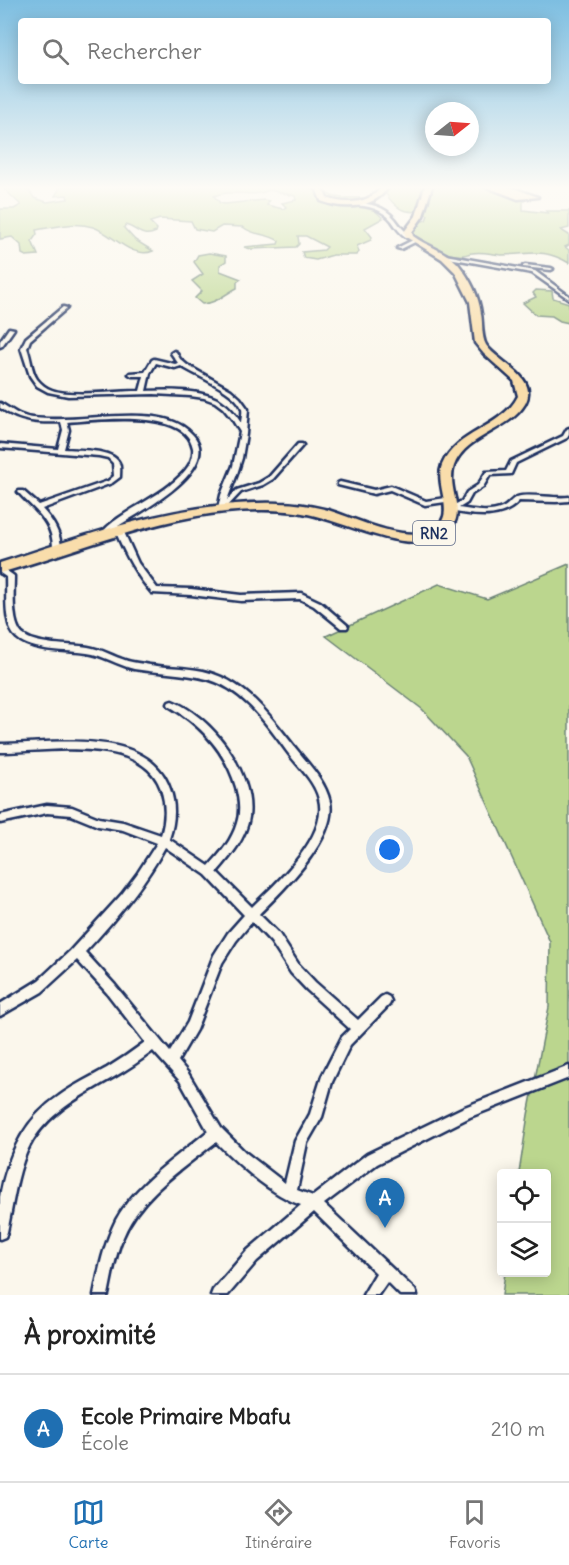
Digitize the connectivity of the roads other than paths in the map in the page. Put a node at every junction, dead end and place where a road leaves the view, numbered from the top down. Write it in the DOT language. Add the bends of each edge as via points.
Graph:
graph roads {
  1 [pos="426,246"];
  2 [pos="445,256"];
  3 [pos="489,263"];
  4 [pos="551,269"];
  5 [pos="569,297"];
  6 [pos="65,308"];
  7 [pos="11,329"];
  8 [pos="0,345"];
  9 [pos="174,353"];
  10 [pos="181,364"];
  11 [pos="132,374"];
  12 [pos="147,374"];
  13 [pos="229,390"];
  14 [pos="143,392"];
  15 [pos="212,399"];
  16 [pos="0,405"];
  17 [pos="64,421"];
  18 [pos="569,430"];
  19 [pos="243,432"];
  20 [pos="300,445"];
  21 [pos="0,446"];
  22 [pos="61,450"];
  23 [pos="340,484"];
  24 [pos="21,492"];
  25 [pos="569,499"];
  26 [pos="452,504"];
  27 [pos="38,508"];
  28 [pos="221,509"];
  29 [pos="120,532"];
  30 [pos="102,537"];
  31 [pos="57,550"];
  32 [pos="0,568"];
  33 [pos="345,626"];
  34 [pos="172,704"];
  35 [pos="0,748"];
  36 [pos="0,819"];
  37 [pos="164,840"];
  38 [pos="210,872"];
  39 [pos="252,914"];
  40 [pos="77,951"];
  41 [pos="385,1001"];
  42 [pos="0,1010"];
  43 [pos="358,1028"];
  44 [pos="154,1043"];
  45 [pos="172,1060"];
  46 [pos="569,1072"];
  47 [pos="216,1133"];
  48 [pos="289,1194"];
  49 [pos="314,1203"];
  50 [pos="0,1232"];
  51 [pos="385,1272"];
  52 [pos="101,1295"];
  53 [pos="218,1295"];
  54 [pos="370,1295"];
  55 [pos="410,1295"];
  1 -- 2 [label="highway, RN2"];
  2 -- 3 [label="street"];
  2 -- 26 [label="highway, RN2" via="471,292 482,347 512,372 522,384 524,394 521,404 512,412 454,455 447,469"];
  3 -- 4 [label="street"];
  3 -- 5 [label="street" via="538,274"];
  6 -- 14 [label="street" via="28,339 24,348 28,368 38,384 69,394"];
  7 -- 8 [label="street"];
  9 -- 10 [label="street"];
  10 -- 12 [label="street" via="154,361"];
  10 -- 13 [label="street"];
  11 -- 12 [label="street"];
  12 -- 14 [label="street"];
  13 -- 15 [label="street"];
  13 -- 19 [label="street" via="245,409"];
  14 -- 15 [label="street"];
  15 -- 19 [label="street" via="226,408"];
  16 -- 17 [label="street" via="21,418"];
  17 -- 22 [label="street" via="66,439"];
  17 -- 30 [label="street" via="152,419 183,428 194,438 197,456 187,473"];
  18 -- 26 [label="street" via="565,436 513,462 509,472 488,473 465,502"];
  19 -- 28 [label="street"];
  20 -- 28 [label="street" via="276,464 271,478 239,491"];
  21 -- 22 [label="street"];
  22 -- 27 [label="street" via="110,457 118,470 117,477"];
  23 -- 26 [label="street" via="374,492 391,488 425,502"];
  24 -- 27 [label="street"];
  25 -- 26 [label="street" via="527,497 495,513"];
  26 -- 28 [label="highway, RN2" via="447,523 439,531 415,538 309,510"];
  27 -- 31 [label="street" via="58,537"];
  28 -- 29 [label="highway, RN2"];
  29 -- 30 [label="highway, RN2"];
  29 -- 33 [label="street" via="144,580 155,591 241,598 301,597"];
  30 -- 31 [label="highway, RN2"];
  31 -- 32 [label="highway, RN2"];
  32 -- 39 [label="street" via="10,576 13,626 22,639 95,651 119,662 218,679 260,712 314,778 326,805 325,819 297,865"];
  34 -- 38 [label="street" via="191,714 226,750 243,794 242,826 232,848"];
  35 -- 37 [label="street" via="114,750 141,759 156,772 167,791 171,813"];
  36 -- 37 [label="street" via="47,808 72,811"];
  37 -- 38 [label="street"];
  37 -- 40 [label="street" via="144,873"];
  38 -- 39 [label="street"];
  39 -- 43 [label="street" via="276,938 295,969"];
  39 -- 45 [label="street" via="226,945 209,975 194,1022"];
  40 -- 42 [label="street" via="42,985"];
  40 -- 44 [label="street"];
  41 -- 43 [label="street"];
  43 -- 48 [label="street" via="346,1041 326,1080 316,1117 301,1141"];
  44 -- 45 [label="street"];
  44 -- 50 [label="street" via="45,1114 26,1139 11,1180"];
  45 -- 47 [label="street"];
  46 -- 49 [label="street" via="466,1112 372,1159"];
  47 -- 48 [label="street" via="240,1157"];
  47 -- 52 [label="street" via="149,1187 125,1217 109,1256"];
  48 -- 49 [label="street"];
  49 -- 51 [label="street"];
  49 -- 53 [label="street" via="252,1256"];
  51 -- 54 [label="street"];
  51 -- 55 [label="street"];
}
